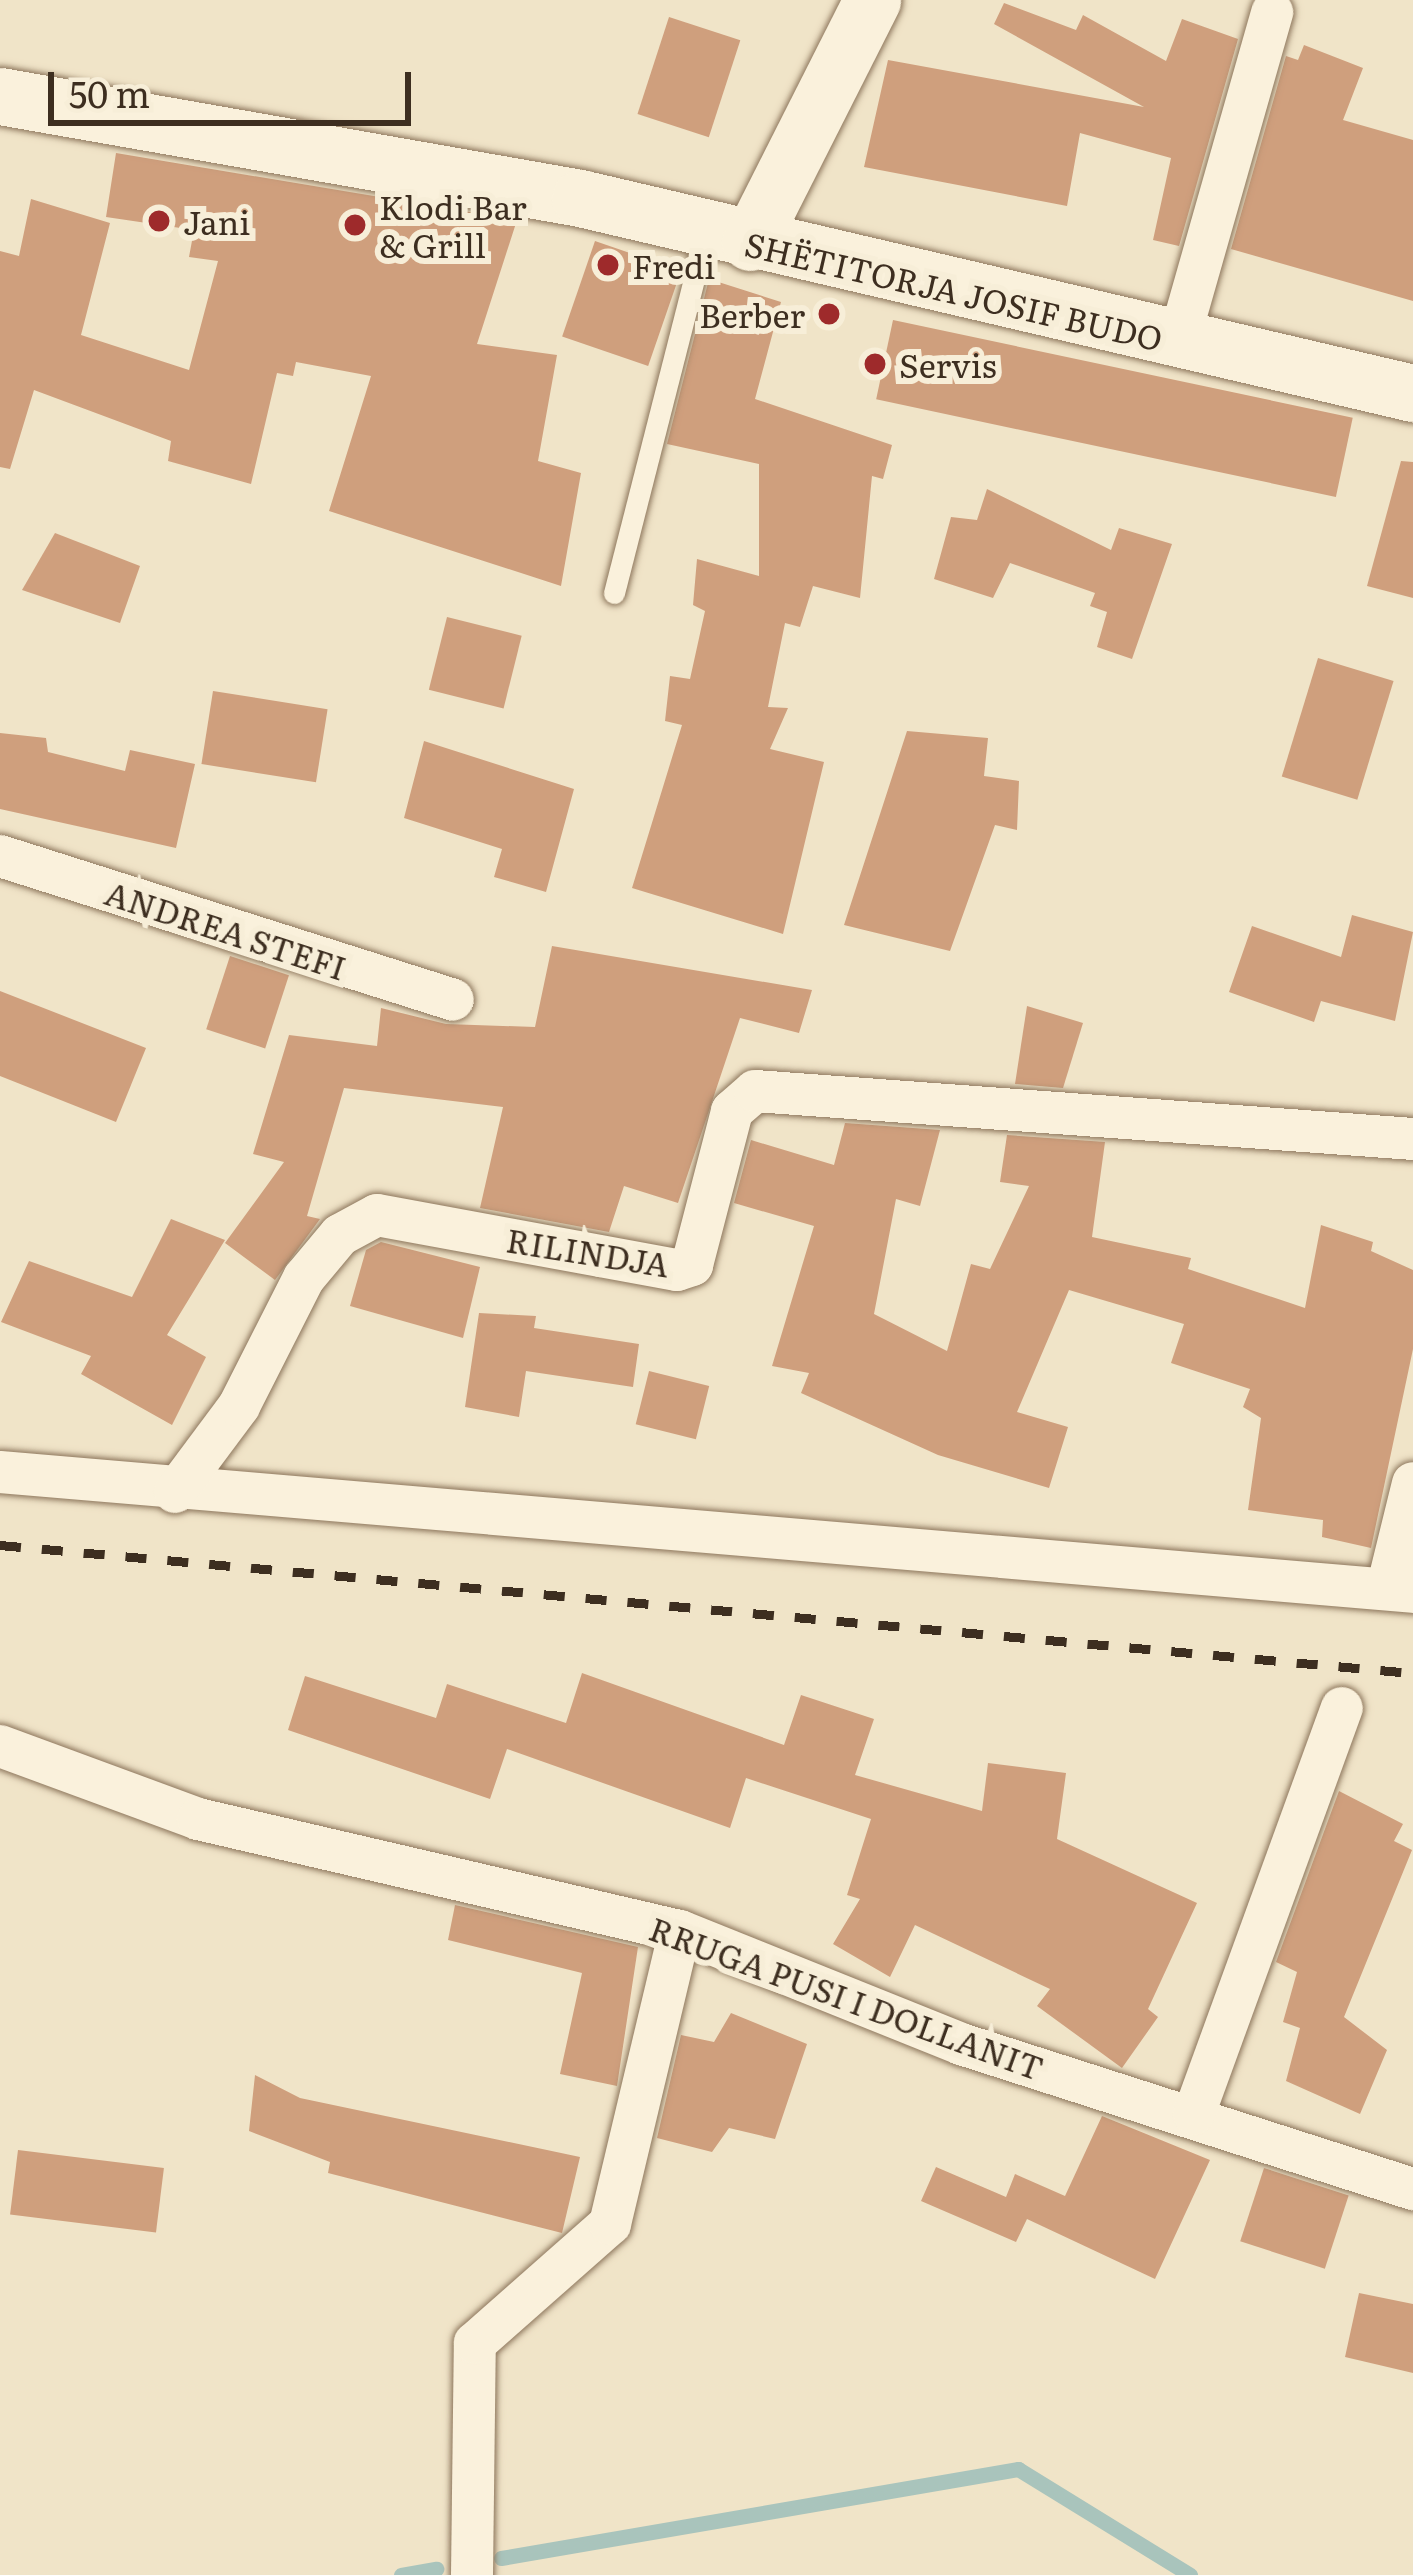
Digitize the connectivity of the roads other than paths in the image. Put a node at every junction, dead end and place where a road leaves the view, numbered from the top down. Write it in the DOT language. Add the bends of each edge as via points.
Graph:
graph roads {
  1 [pos="872,0"];
  2 [pos="1272,12"];
  3 [pos="0,96"];
  4 [pos="728,236"];
  5 [pos="1178,343"];
  6 [pos="1413,393"];
  7 [pos="614,593"];
  8 [pos="0,856"];
  9 [pos="453,1000"];
  10 [pos="1413,1139"];
  11 [pos="0,1472"];
  12 [pos="1413,1483"];
  13 [pos="175,1492"];
  14 [pos="1400,1590"];
  15 [pos="1342,1708"];
  16 [pos="0,1746"];
  17 [pos="680,1931"];
  18 [pos="1194,2114"];
  19 [pos="1413,2189"];
  20 [pos="472,2575"];
  1 -- 4 [label="main road"];
  2 -- 5 [label="street"];
  3 -- 4 [label="main road, SHËTITORJA JOSIF BUDO" via="580,198"];
  4 -- 5 [label="main road, SHËTITORJA JOSIF BUDO"];
  4 -- 7 [label="lane"];
  5 -- 6 [label="main road, SHËTITORJA JOSIF BUDO"];
  8 -- 9 [label="street, ANDREA STEFI"];
  10 -- 13 [label="street, RILINDJA" via="755,1091 732,1111 692,1264 677,1270 377,1215 340,1235 304,1278 239,1406"];
  11 -- 13 [label="street"];
  12 -- 14 [label="street"];
  13 -- 14 [label="street"];
  15 -- 18 [label="street"];
  16 -- 17 [label="street, RRUGA PUSI I DOLLANIT" via="198,1819"];
  17 -- 18 [label="street, RRUGA PUSI I DOLLANIT" via="961,2044"];
  17 -- 20 [label="street" via="610,2224 475,2343"];
  18 -- 19 [label="street, RRUGA PUSI I DOLLANIT"];
}
